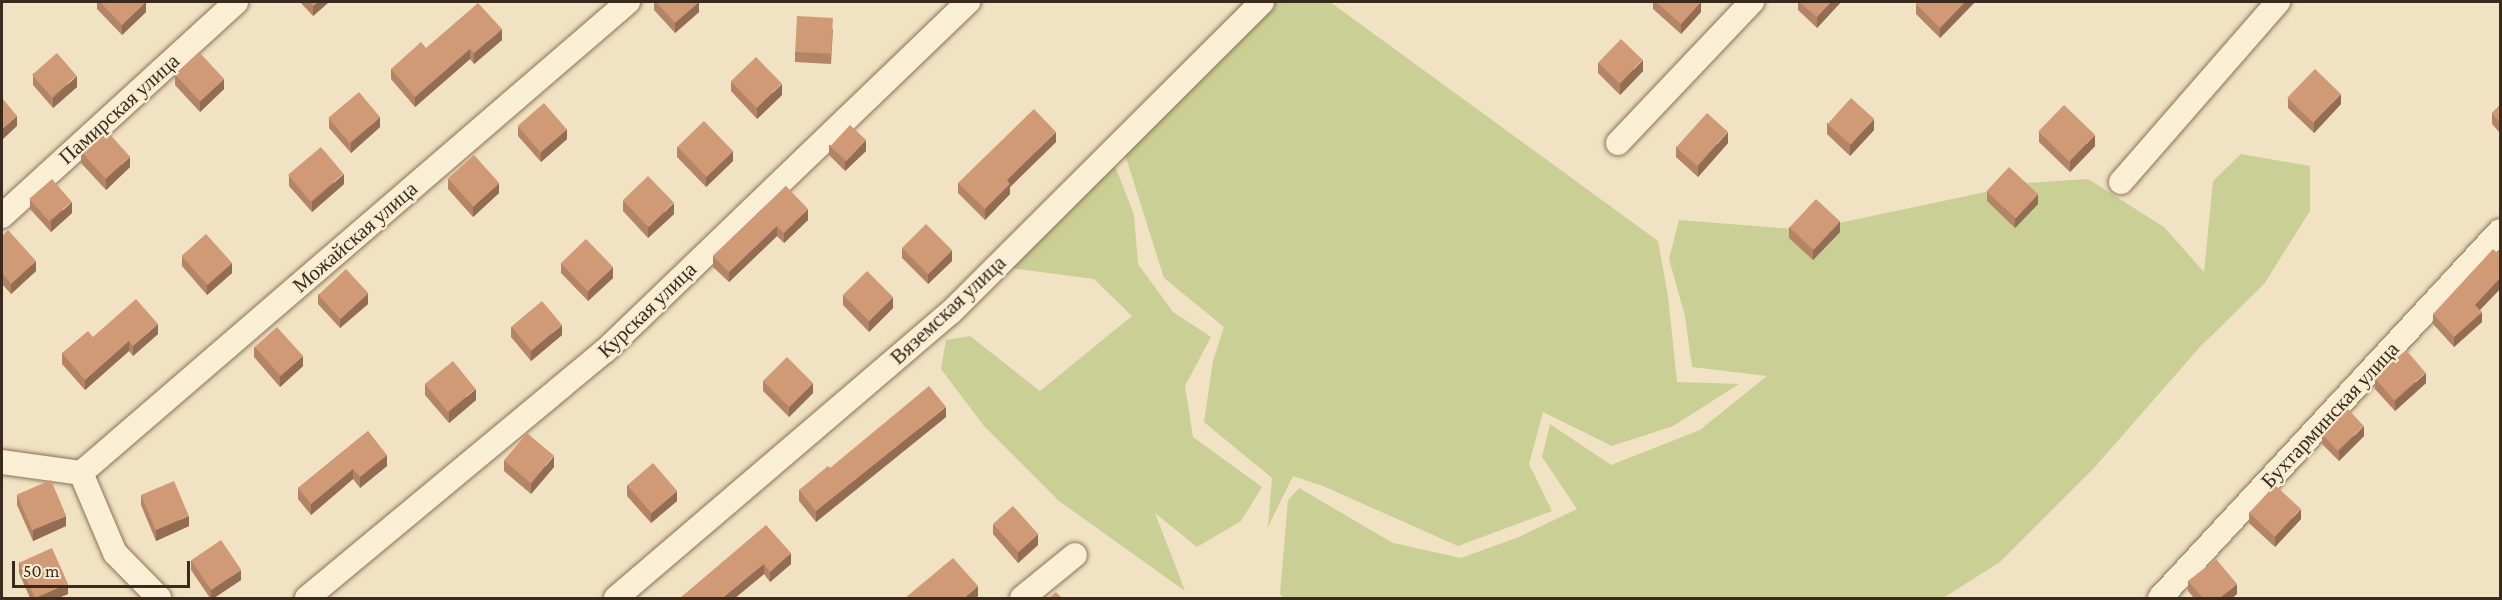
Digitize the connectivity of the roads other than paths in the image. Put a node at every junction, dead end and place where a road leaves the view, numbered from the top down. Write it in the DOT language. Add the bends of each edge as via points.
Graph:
graph roads {
  1 [pos="236,2"];
  2 [pos="628,2"];
  3 [pos="968,2"];
  4 [pos="1262,2"];
  5 [pos="1752,2"];
  6 [pos="2278,2"];
  7 [pos="1618,143"];
  8 [pos="2121,182"];
  9 [pos="2,216"];
  10 [pos="2500,231"];
  11 [pos="2,462"];
  12 [pos="81,473"];
  13 [pos="1075,555"];
  14 [pos="159,598"];
  15 [pos="308,598"];
  16 [pos="616,598"];
  17 [pos="1022,598"];
  18 [pos="2160,598"];
  1 -- 9 [label="street, Памирская улица"];
  2 -- 12 [label="street, Можайская улица"];
  3 -- 15 [label="street, Курская улица" via="605,351"];
  4 -- 16 [label="street, Вяземская улица" via="951,312"];
  5 -- 7 [label="street"];
  6 -- 8 [label="street"];
  10 -- 18 [label="street, Бухтарминская улица"];
  11 -- 12 [label="street"];
  12 -- 14 [label="street" via="115,553"];
  13 -- 17 [label="street"];
}
